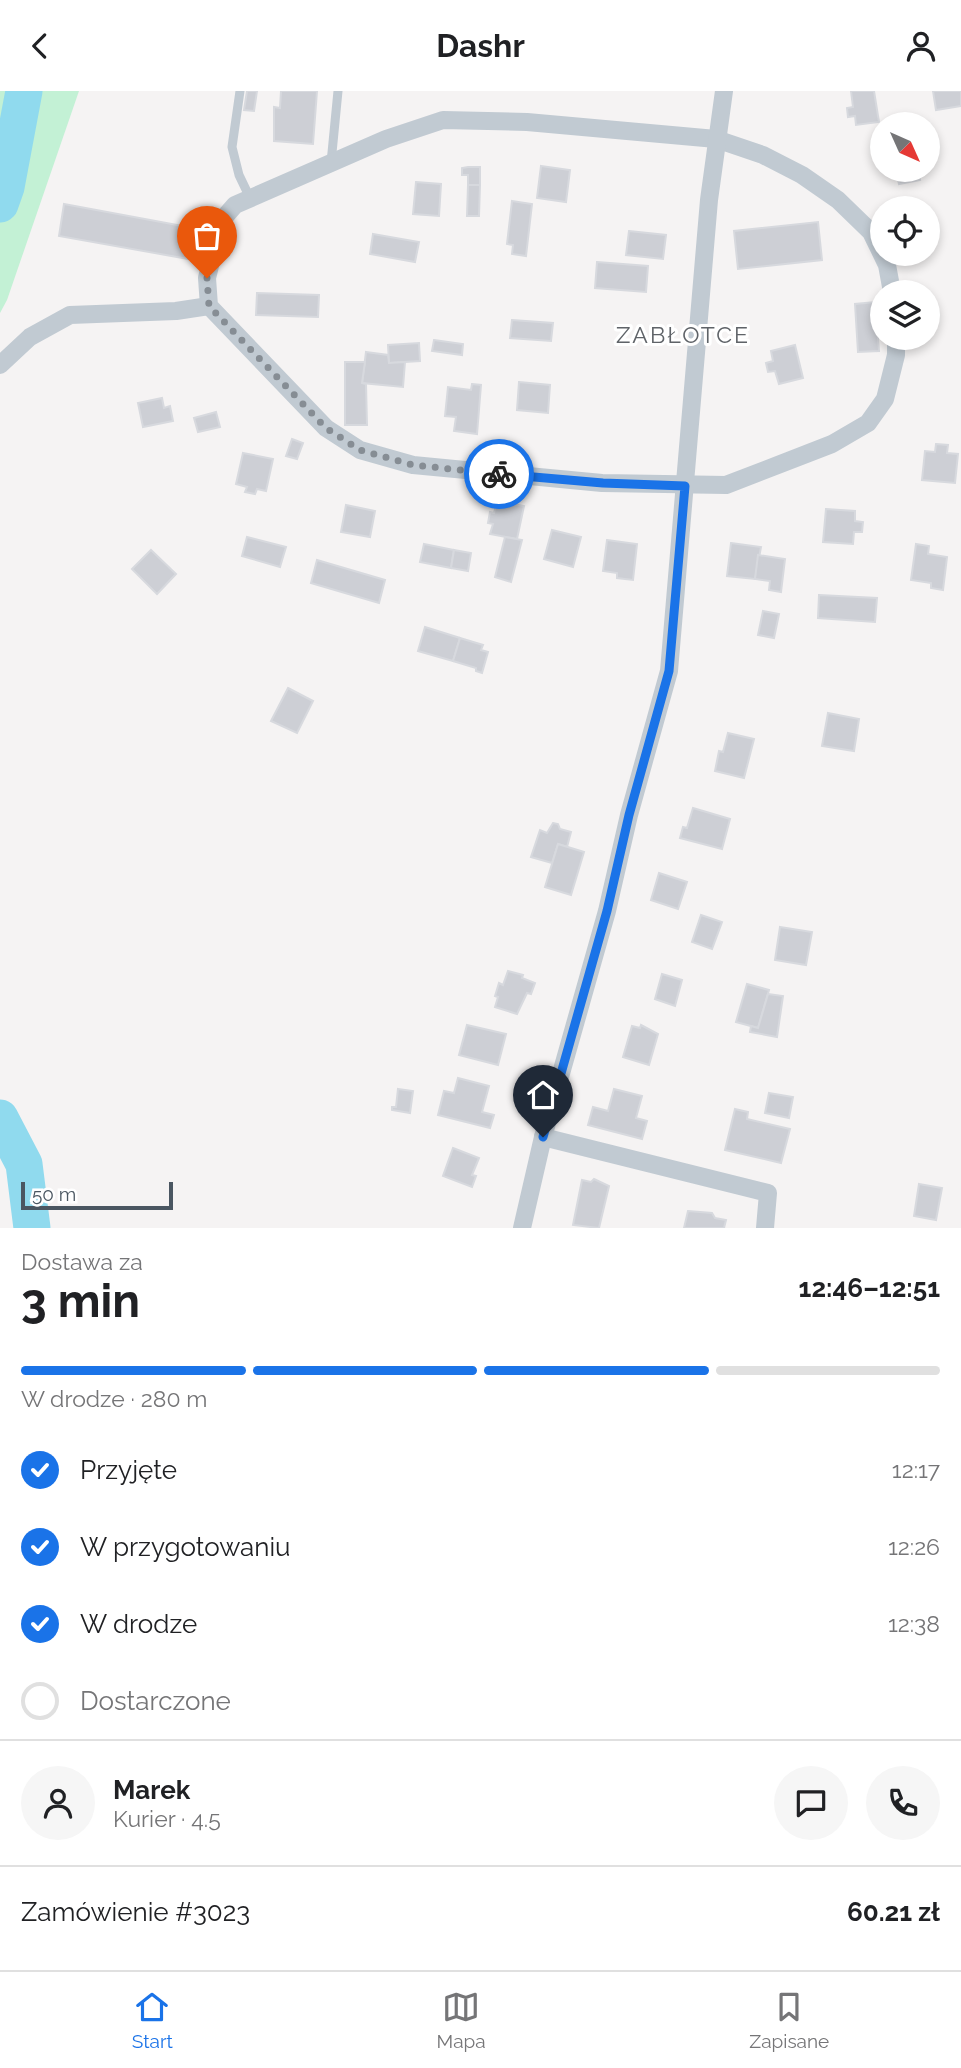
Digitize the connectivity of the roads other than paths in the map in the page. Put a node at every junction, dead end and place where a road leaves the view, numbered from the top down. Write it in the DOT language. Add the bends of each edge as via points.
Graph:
graph roads {
  1 [pos="240,91"];
  2 [pos="338,91"];
  3 [pos="724,91"];
  4 [pos="716,139"];
  5 [pos="331,164"];
  6 [pos="250,198"];
  7 [pos="889,280"];
  8 [pos="209,306"];
  9 [pos="896,350"];
  10 [pos="0,365"];
  11 [pos="685,486"];
  12 [pos="543,1137"];
  13 [pos="522,1228"];
  14 [pos="765,1228"];
  1 -- 6 [label="lane" via="232,147"];
  2 -- 5 [label="lane"];
  3 -- 4 [label="street"];
  4 -- 5 [label="street" via="527,122 443,120"];
  4 -- 7 [label="street" via="763,155 838,200 871,232"];
  4 -- 11 [label="street"];
  5 -- 6 [label="street"];
  6 -- 8 [label="street" via="234,205 221,221 207,278"];
  8 -- 10 [label="street" via="70,315 30,337"];
  8 -- 11 [label="street" via="326,428 360,450 413,465"];
  9 -- 11 [label="street" via="884,400 868,422 832,445 726,485"];
  11 -- 12 [label="street" via="669,671"];
  12 -- 13 [label="street"];
  12 -- 14 [label="street" via="768,1193"];
}
